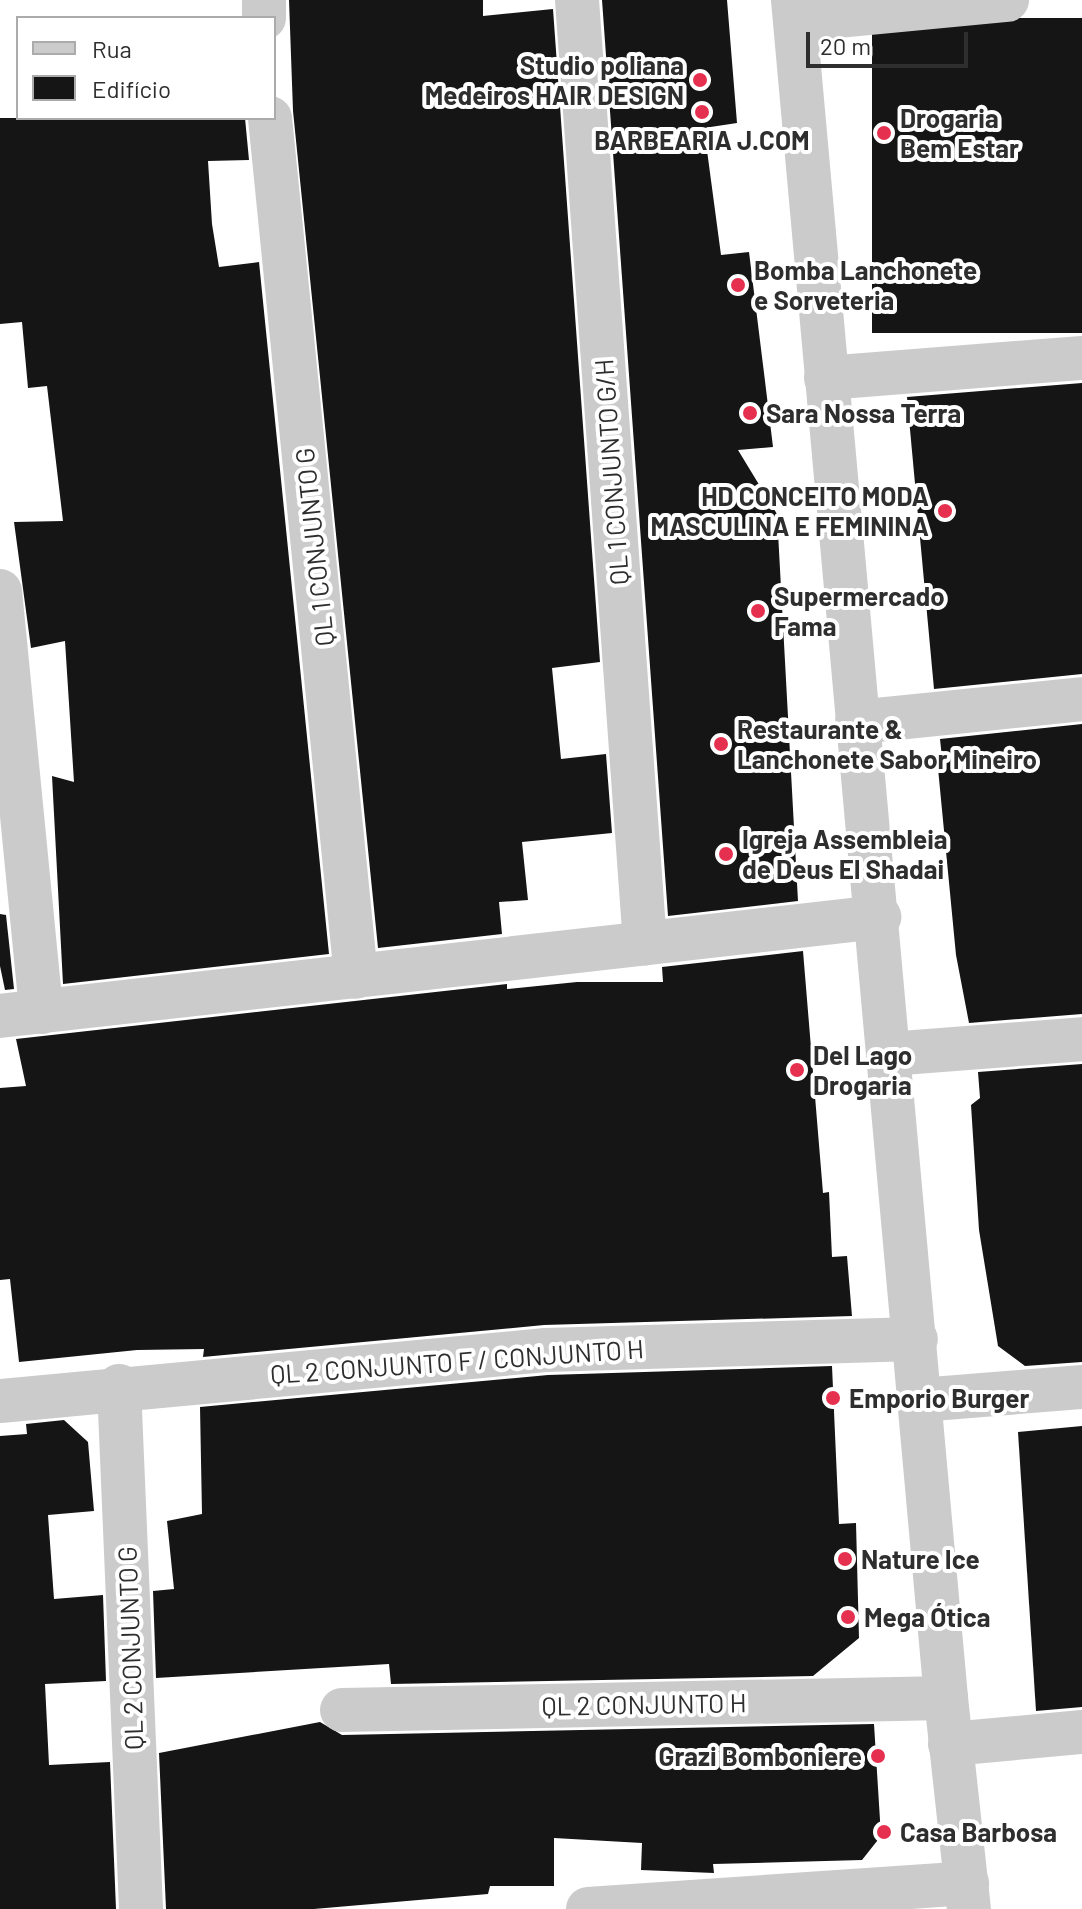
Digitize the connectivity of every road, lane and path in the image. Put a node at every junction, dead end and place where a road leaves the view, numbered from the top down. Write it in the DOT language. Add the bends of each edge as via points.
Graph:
graph roads {
  1 [pos="577,0"];
  2 [pos="1007,0"];
  3 [pos="794,10"];
  4 [pos="270,120"];
  5 [pos="1082,358"];
  6 [pos="826,378"];
  7 [pos="0,591"];
  8 [pos="1082,699"];
  9 [pos="857,722"];
  10 [pos="879,917"];
  11 [pos="645,944"];
  12 [pos="356,977"];
  13 [pos="21,1014"];
  14 [pos="1082,1039"];
  15 [pos="889,1054"];
  16 [pos="916,1339"];
  17 [pos="119,1386"];
  18 [pos="1082,1387"];
  19 [pos="920,1400"];
  20 [pos="0,1401"];
  21 [pos="946,1698"];
  22 [pos="342,1710"];
  23 [pos="1082,1732"];
  24 [pos="950,1744"];
  25 [pos="968,1896"];
  26 [pos="141,1909"];
  27 [pos="588,1909"];
  1 -- 11 [label="street, QL 1 CONJUNTO G/H"];
  2 -- 3 [label="street"];
  3 -- 6 [label="street"];
  4 -- 12 [label="street, QL 1 CONJUNTO G"];
  5 -- 6 [label="street"];
  6 -- 9 [label="street"];
  7 -- 13 [label="street"];
  8 -- 9 [label="street"];
  9 -- 10 [label="street"];
  10 -- 11 [label="street"];
  10 -- 15 [label="street"];
  11 -- 12 [label="street"];
  12 -- 13 [label="street"];
  14 -- 15 [label="street"];
  15 -- 16 [label="street"];
  16 -- 17 [label="street, QL 2 CONJUNTO F / CONJUNTO H" via="546,1350"];
  16 -- 19 [label="street"];
  17 -- 20 [label="street, QL 2 CONJUNTO F / CONJUNTO H"];
  17 -- 26 [label="street, QL 2 CONJUNTO G"];
  18 -- 19 [label="street"];
  19 -- 21 [label="street"];
  21 -- 22 [label="street, QL 2 CONJUNTO H"];
  21 -- 24 [label="street"];
  23 -- 24 [label="street"];
  24 -- 25 [label="street"];
  25 -- 27 [label="street"];
}
